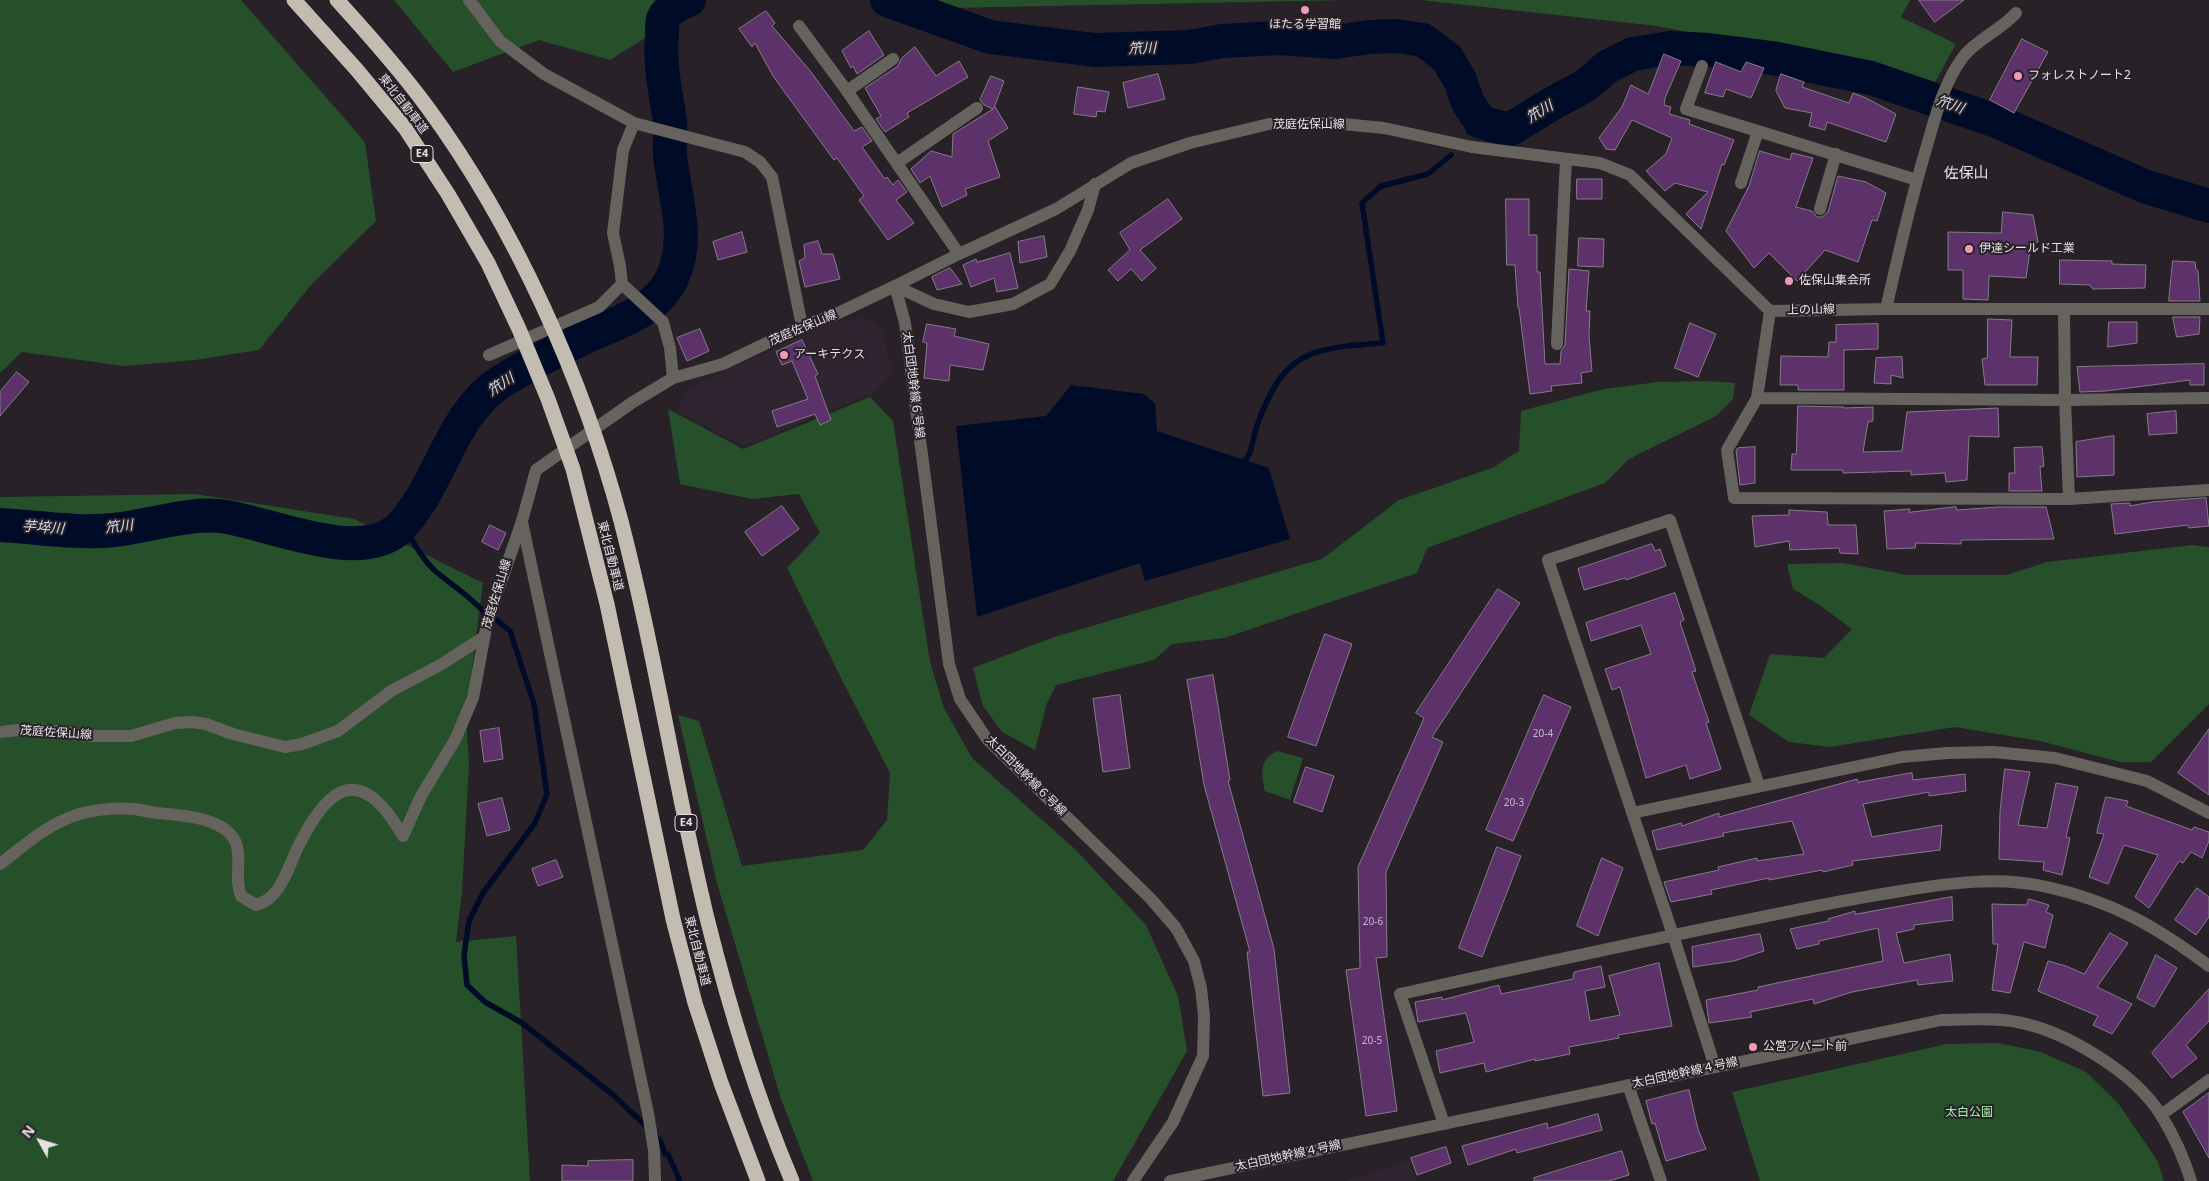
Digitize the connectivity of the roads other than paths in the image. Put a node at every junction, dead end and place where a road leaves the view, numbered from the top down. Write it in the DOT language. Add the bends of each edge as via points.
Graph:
graph roads {
  1 [pos="294,0"];
  2 [pos="337,0"];
  3 [pos="469,0"];
  4 [pos="2016,13"];
  5 [pos="799,26"];
  6 [pos="893,58"];
  7 [pos="1702,66"];
  8 [pos="847,91"];
  9 [pos="976,108"];
  10 [pos="634,123"];
  11 [pos="1758,131"];
  12 [pos="1472,147"];
  13 [pos="1836,154"];
  14 [pos="1566,159"];
  15 [pos="897,163"];
  16 [pos="1917,180"];
  17 [pos="1741,182"];
  18 [pos="1095,184"];
  19 [pos="1820,209"];
  20 [pos="959,254"];
  21 [pos="622,284"];
  22 [pos="895,286"];
  23 [pos="1886,309"];
  24 [pos="2209,309"];
  25 [pos="2064,310"];
  26 [pos="1770,311"];
  27 [pos="802,326"];
  28 [pos="1556,344"];
  29 [pos="489,355"];
  30 [pos="673,378"];
  31 [pos="1757,398"];
  32 [pos="2209,398"];
  33 [pos="2065,400"];
  34 [pos="2209,490"];
  35 [pos="2069,499"];
  36 [pos="522,521"];
  37 [pos="484,637"];
  38 [pos="0,732"];
  39 [pos="1759,786"];
  40 [pos="1632,813"];
  41 [pos="2209,813"];
  42 [pos="0,864"];
  43 [pos="1673,935"];
  44 [pos="2209,966"];
  45 [pos="1715,1067"];
  46 [pos="2209,1080"];
  47 [pos="1628,1085"];
  48 [pos="2161,1114"];
  49 [pos="1444,1124"];
  50 [pos="655,1181"];
  51 [pos="758,1181"];
  52 [pos="792,1181"];
  53 [pos="1133,1181"];
  54 [pos="1170,1181"];
  55 [pos="1661,1181"];
  56 [pos="2192,1181"];
  1 -- 51 [label="highway, 東北自動車道 / E4" via="405,128 448,194 488,263 548,398 573,470 607,604 673,919 694,1003"];
  2 -- 52 [label="highway, 東北自動車道 / E4" via="382,48 429,109 472,175 512,243 577,389 621,521 687,829 724,982 750,1070"];
  3 -- 10 [label="street" via="500,41 536,68"];
  4 -- 16 [label="street" via="1964,56 1949,79"];
  5 -- 8 [label="street"];
  6 -- 8 [label="street"];
  7 -- 11 [label="street" via="1686,109"];
  8 -- 15 [label="street"];
  9 -- 15 [label="street"];
  10 -- 21 [label="street" via="623,150 613,233"];
  10 -- 27 [label="street" via="745,152 760,162 772,177"];
  11 -- 13 [label="street"];
  11 -- 17 [label="street"];
  12 -- 14 [label="street, 上の山線"];
  12 -- 18 [label="street, 茂庭佐保山線" via="1384,128 1332,123 1270,124 1190,143 1131,164"];
  13 -- 16 [label="street"];
  13 -- 19 [label="street"];
  14 -- 26 [label="street, 上の山線" via="1600,163 1630,175"];
  14 -- 28 [label="street"];
  15 -- 20 [label="street"];
  16 -- 23 [label="street"];
  18 -- 20 [label="street, 茂庭佐保山線" via="1056,209"];
  18 -- 22 [label="street" via="1070,252 1050,284 1021,300 969,312 934,304"];
  20 -- 22 [label="street, 茂庭佐保山線"];
  21 -- 29 [label="street" via="599,307"];
  21 -- 30 [label="street" via="663,322"];
  22 -- 27 [label="street, 茂庭佐保山線" via="832,316"];
  22 -- 53 [label="street, 太白団地幹線６号線" via="905,323 949,664 960,699 987,739 1151,900 1176,928 1194,961 1204,1016 1203,1056 1173,1122"];
  23 -- 25 [label="street, 上の山線"];
  23 -- 26 [label="street, 上の山線"];
  24 -- 25 [label="street, 上の山線"];
  25 -- 33 [label="street"];
  26 -- 31 [label="street"];
  27 -- 30 [label="street, 茂庭佐保山線" via="724,364"];
  30 -- 36 [label="street, 茂庭佐保山線" via="536,470"];
  31 -- 33 [label="street"];
  31 -- 35 [label="street" via="1727,450 1734,498"];
  32 -- 33 [label="street"];
  33 -- 35 [label="street"];
  34 -- 35 [label="street"];
  36 -- 37 [label="street, 茂庭佐保山線"];
  36 -- 50 [label="street" via="648,1114"];
  37 -- 38 [label="street, 茂庭佐保山線" via="391,691 338,731 302,744 285,747 192,722 175,723 131,736 85,736 28,729"];
  37 -- 42 [label="street" via="473,698 455,740 421,796 403,836 383,806 371,795 359,789 346,790 334,796 309,826 278,889 267,901 256,905 241,896 235,843 218,826 193,816 133,809 82,813 49,828"];
  39 -- 40 [label="street"];
  39 -- 40 [label="street" via="1670,520 1548,560"];
  39 -- 41 [label="street" via="1902,757 1994,752 2055,758 2147,781"];
  40 -- 43 [label="street"];
  43 -- 44 [label="street" via="1847,900 1990,880 2046,886 2136,917"];
  43 -- 45 [label="street"];
  43 -- 49 [label="street" via="1400,994"];
  45 -- 47 [label="street, 太白団地幹線４号線"];
  45 -- 48 [label="street, 太白団地幹線４号線" via="1941,1020 2018,1022 2079,1044 2109,1063"];
  46 -- 48 [label="street"];
  47 -- 49 [label="street, 太白団地幹線４号線"];
  47 -- 55 [label="street"];
  48 -- 56 [label="street, 太白団地幹線４号線"];
  49 -- 54 [label="street, 太白団地幹線４号線"];
}
